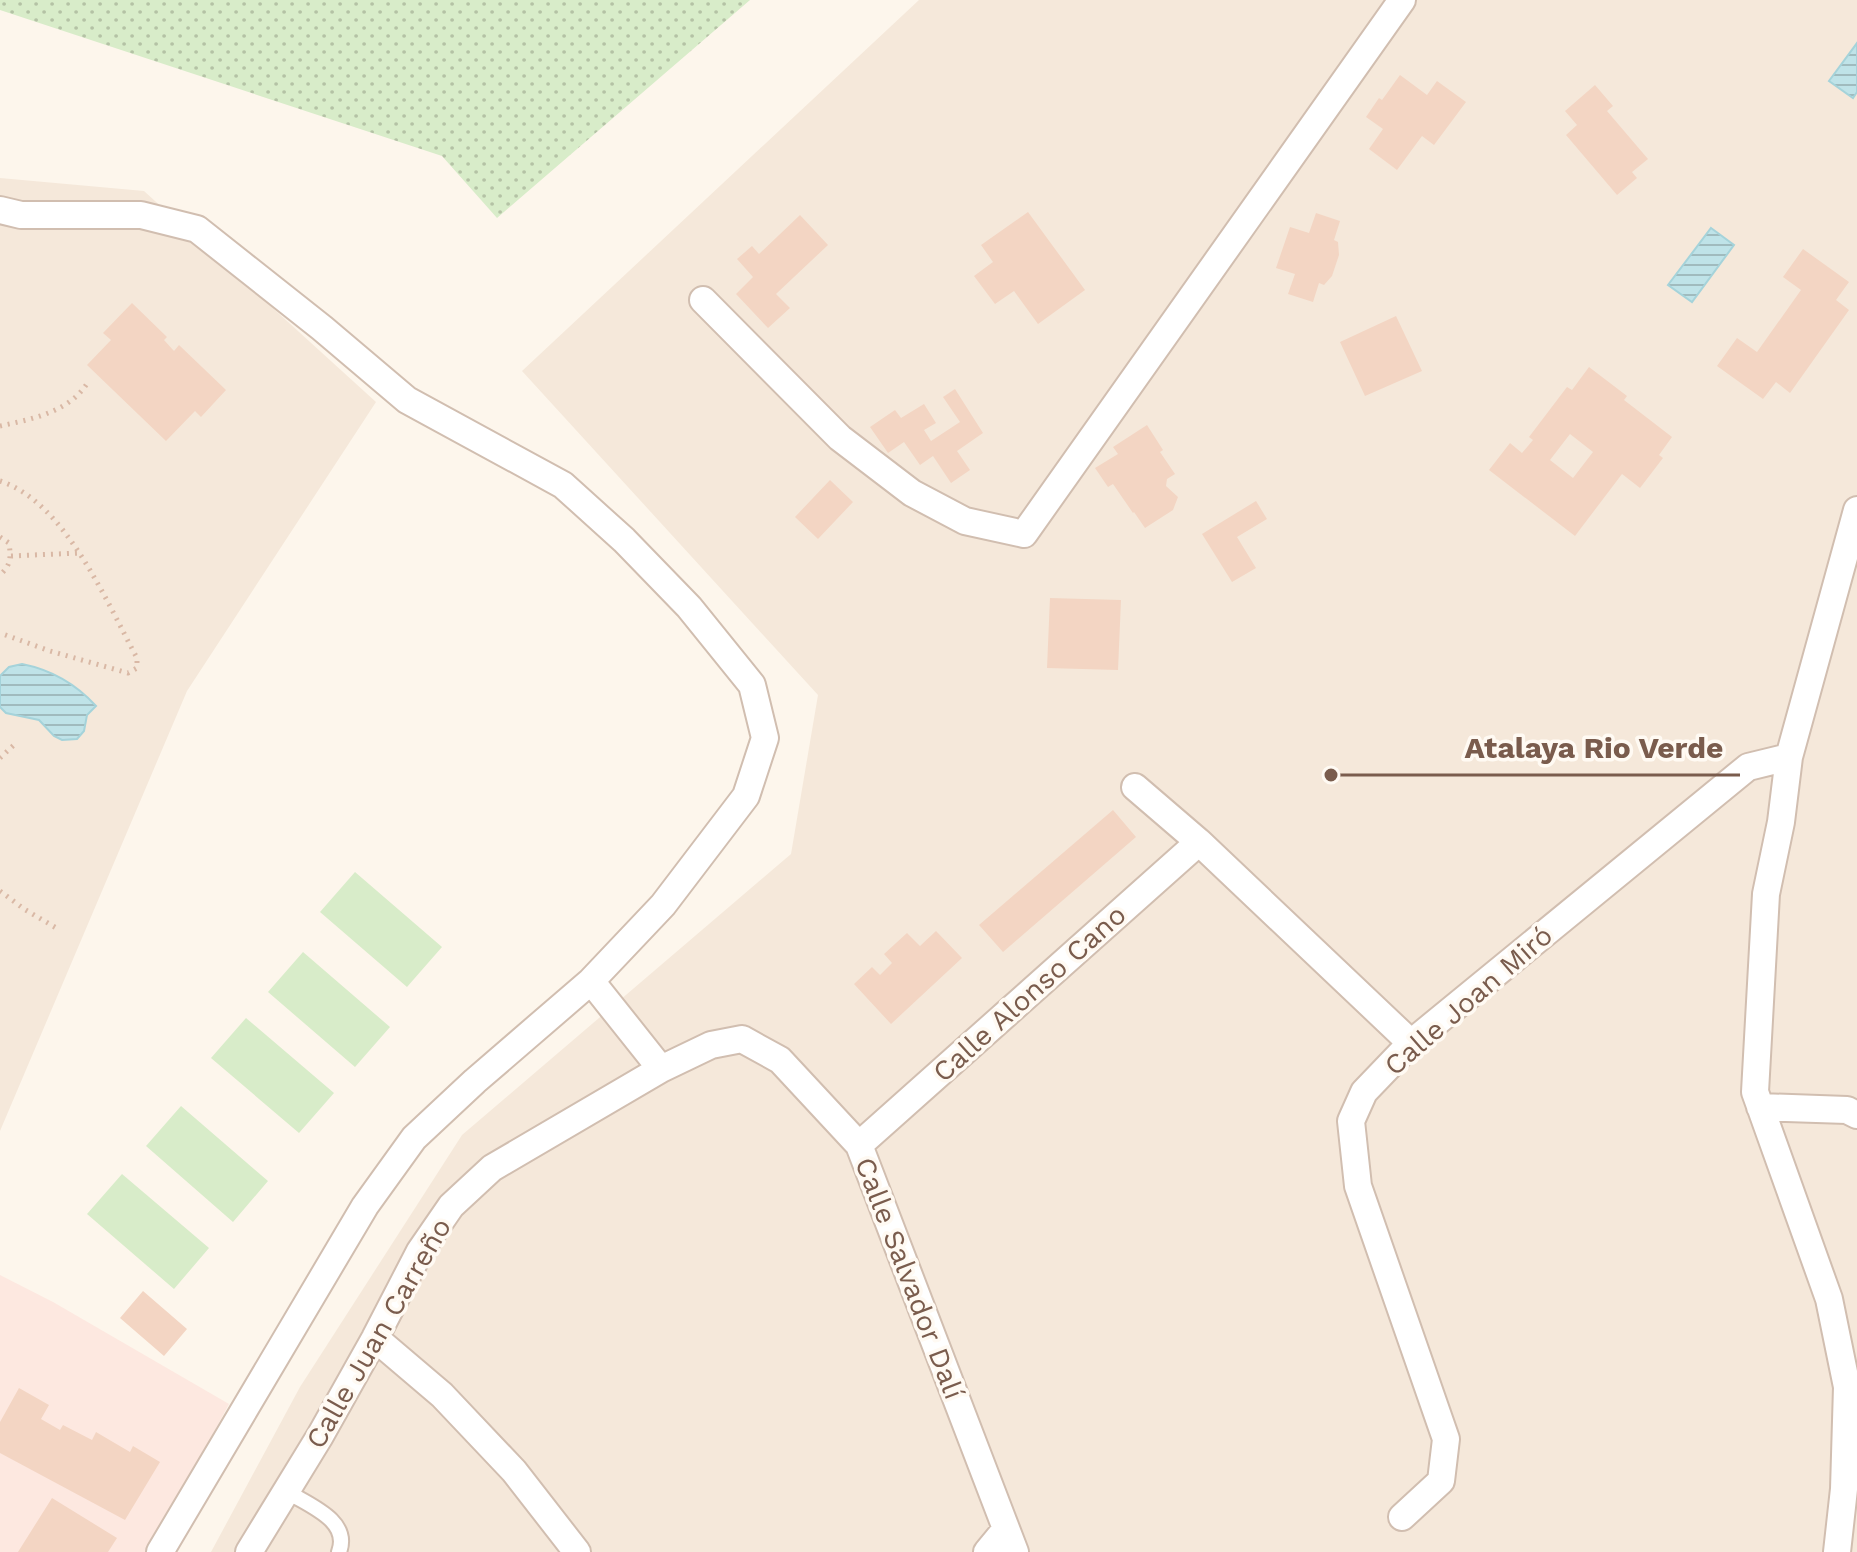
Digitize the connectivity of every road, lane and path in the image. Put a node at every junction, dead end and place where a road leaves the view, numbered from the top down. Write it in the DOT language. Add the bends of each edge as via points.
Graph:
graph roads {
  1 [pos="1402,0"];
  2 [pos="0,210"];
  3 [pos="703,300"];
  4 [pos="88,382"];
  5 [pos="0,426"];
  6 [pos="0,481"];
  7 [pos="1857,510"];
  8 [pos="0,537"];
  9 [pos="80,553"];
  10 [pos="11,556"];
  11 [pos="0,575"];
  12 [pos="0,633"];
  13 [pos="16,743"];
  14 [pos="1789,757"];
  15 [pos="0,758"];
  16 [pos="1135,787"];
  17 [pos="1199,842"];
  18 [pos="0,891"];
  19 [pos="58,929"];
  20 [pos="591,981"];
  21 [pos="1411,1043"];
  22 [pos="661,1069"];
  23 [pos="1760,1107"];
  24 [pos="1857,1115"];
  25 [pos="859,1145"];
  26 [pos="375,1338"];
  27 [pos="286,1491"];
  28 [pos="1402,1517"];
  29 [pos="1011,1541"];
  30 [pos="569,1549"];
  31 [pos="160,1552"];
  32 [pos="249,1552"];
  33 [pos="339,1552"];
  34 [pos="987,1552"];
  35 [pos="1837,1552"];
  1 -- 3 [label="street" via="1024,534 965,521 912,493 840,438"];
  2 -- 20 [label="street" via="21,215 141,215 197,229 407,400 563,485 689,607 752,685 765,738 746,796 663,905"];
  4 -- 5 [label="path" via="59,409"];
  6 -- 9 [label="path" via="30,496"];
  7 -- 14 [label="street"];
  8 -- 10 [label="path" via="9,543"];
  9 -- 10 [label="path"];
  9 -- 12 [label="path" via="137,658 137,668 128,673"];
  10 -- 11 [label="path" via="10,566"];
  13 -- 15 [label="path"];
  14 -- 21 [label="street, Calle Joan Miró" via="1748,767"];
  14 -- 23 [label="street" via="1766,894 1755,1092"];
  16 -- 17 [label="street"];
  17 -- 21 [label="street"];
  17 -- 25 [label="street, Calle Alonso Cano"];
  18 -- 19 [label="path"];
  20 -- 22 [label="street"];
  20 -- 31 [label="street" via="414,1138 365,1206"];
  21 -- 28 [label="street, Calle Joan Miró" via="1364,1092 1351,1121 1358,1186 1446,1439 1441,1481"];
  22 -- 25 [label="street, Calle Salvador Dalí" via="711,1045 742,1039 780,1060"];
  22 -- 26 [label="street, Calle Juan Carreño" via="492,1168 471,1187 420,1251"];
  23 -- 24 [label="street" via="1847,1110"];
  23 -- 35 [label="street" via="1829,1299 1847,1387"];
  25 -- 29 [label="street, Calle Salvador Dalí"];
  26 -- 27 [label="street, Calle Juan Carreño"];
  26 -- 30 [label="street" via="442,1395 514,1471"];
  27 -- 32 [label="street, Calle Juan Carreño"];
  27 -- 33 [label="lane" via="335,1523 342,1539"];
  29 -- 34 [label="street"];
}
